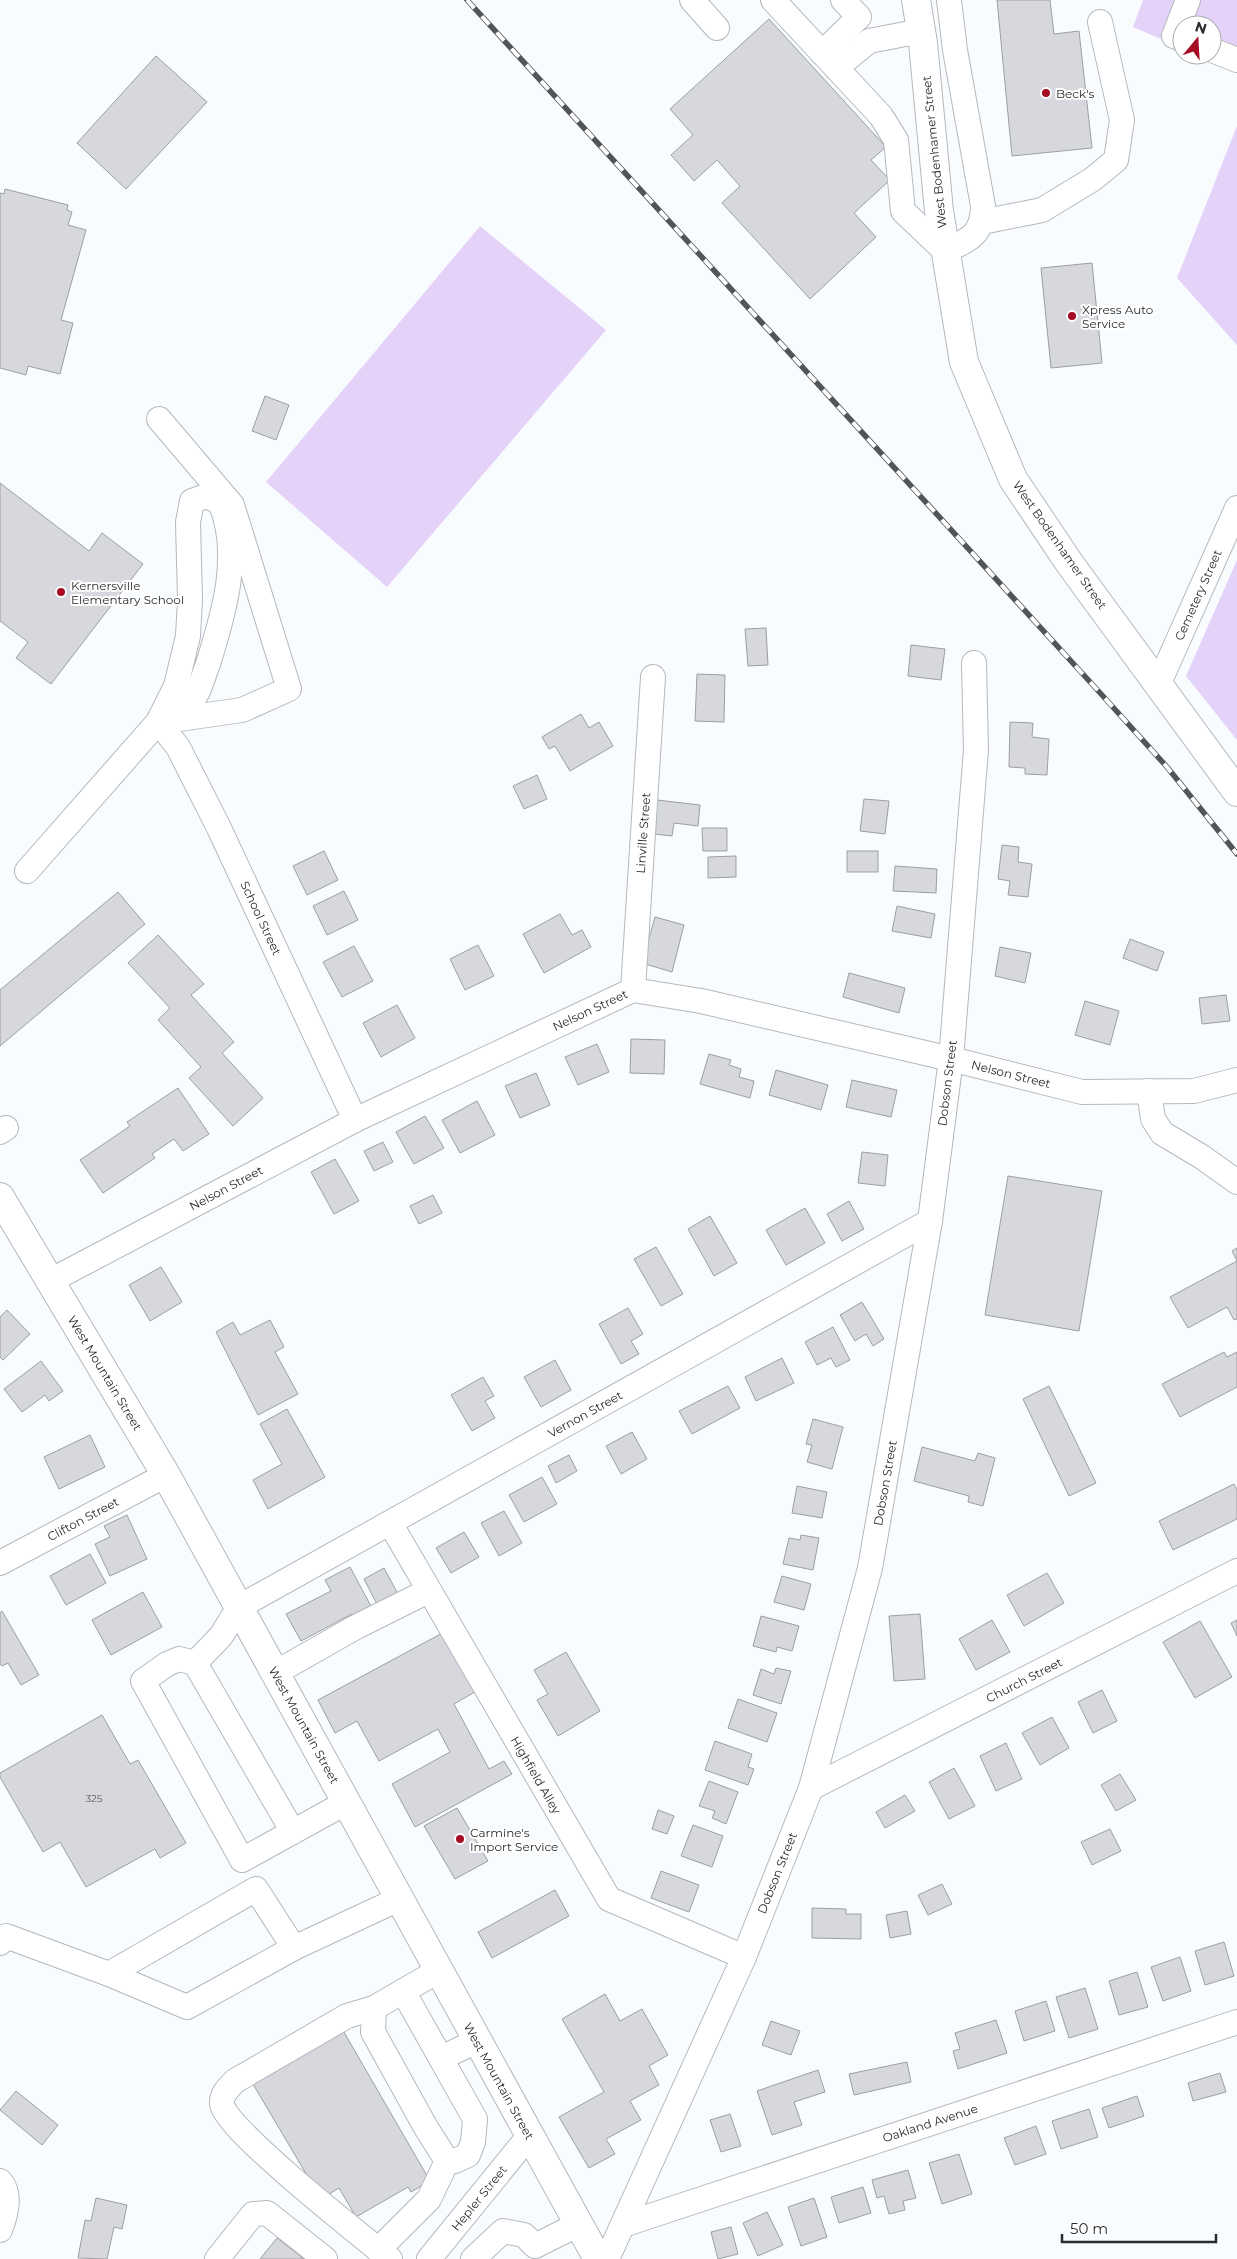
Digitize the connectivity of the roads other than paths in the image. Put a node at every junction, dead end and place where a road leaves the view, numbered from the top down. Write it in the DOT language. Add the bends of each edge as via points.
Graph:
graph roads {
  1 [pos="692,0"];
  2 [pos="773,0"];
  3 [pos="843,0"];
  4 [pos="916,0"];
  5 [pos="949,0"];
  6 [pos="1188,0"];
  7 [pos="1182,15"];
  8 [pos="1100,22"];
  9 [pos="717,28"];
  10 [pos="921,31"];
  11 [pos="1222,54"];
  12 [pos="829,60"];
  13 [pos="1237,60"];
  14 [pos="982,222"];
  15 [pos="945,251"];
  16 [pos="159,419"];
  17 [pos="1237,508"];
  18 [pos="974,663"];
  19 [pos="653,676"];
  20 [pos="1159,683"];
  21 [pos="158,722"];
  22 [pos="1237,792"];
  23 [pos="27,871"];
  24 [pos="633,990"];
  25 [pos="951,1059"];
  26 [pos="1237,1080"];
  27 [pos="1149,1091"];
  28 [pos="356,1120"];
  29 [pos="1237,1182"];
  30 [pos="0,1197"];
  31 [pos="930,1221"];
  32 [pos="50,1281"];
  33 [pos="166,1475"];
  34 [pos="390,1523"];
  35 [pos="0,1563"];
  36 [pos="1237,1571"];
  37 [pos="428,1591"];
  38 [pos="239,1607"];
  39 [pos="195,1663"];
  40 [pos="275,1673"];
  41 [pos="811,1788"];
  42 [pos="346,1802"];
  43 [pos="293,1832"];
  44 [pos="399,1899"];
  45 [pos="2,1936"];
  46 [pos="294,1948"];
  47 [pos="744,1957"];
  48 [pos="438,1971"];
  49 [pos="109,1974"];
  50 [pos="403,1991"];
  51 [pos="374,2008"];
  52 [pos="1237,2022"];
  53 [pos="477,2041"];
  54 [pos="441,2058"];
  55 [pos="529,2136"];
  56 [pos="447,2160"];
  57 [pos="0,2181"];
  58 [pos="579,2224"];
  59 [pos="623,2225"];
  60 [pos="0,2230"];
  61 [pos="539,2252"];
  62 [pos="384,2254"];
  63 [pos="217,2259"];
  64 [pos="325,2259"];
  65 [pos="429,2259"];
  66 [pos="473,2259"];
  67 [pos="598,2259"];
  68 [pos="607,2259"];
  1 -- 9 [label="street"];
  2 -- 12 [label="street"];
  3 -- 12 [label="street" via="858,17"];
  4 -- 10 [label="main road, West Bodenhamer Street"];
  5 -- 14 [label="street" via="983,206"];
  6 -- 7 [label="street"];
  8 -- 14 [label="street" via="1122,120 1116,160 1093,179 1042,210"];
  10 -- 12 [label="street" via="868,41"];
  10 -- 15 [label="main road, West Bodenhamer Street"];
  11 -- 13 [label="street"];
  12 -- 15 [label="street" via="882,116 896,140 903,210"];
  14 -- 15 [label="street" via="972,238"];
  15 -- 20 [label="main road, West Bodenhamer Street" via="964,362 1013,478 1070,564"];
  16 -- 21 [label="street" via="232,504 290,689 242,710"];
  17 -- 20 [label="street, Cemetery Street"];
  18 -- 25 [label="street, Dobson Street" via="976,750"];
  19 -- 24 [label="street, Linville Street"];
  20 -- 22 [label="main road, West Bodenhamer Street"];
  21 -- 21 [label="street" via="189,705 201,683 224,615 231,559 227,519 220,502 206,496 192,501 188,522 188,636 176,686"];
  21 -- 23 [label="street"];
  21 -- 28 [label="street, School Street" via="178,747 219,828"];
  24 -- 25 [label="street, Nelson Street" via="700,1001"];
  24 -- 28 [label="street, Nelson Street"];
  25 -- 27 [label="street, Nelson Street" via="1082,1092"];
  25 -- 31 [label="street, Dobson Street"];
  26 -- 27 [label="street, Nelson Street" via="1194,1091"];
  27 -- 29 [label="street" via="1153,1119 1162,1133"];
  28 -- 32 [label="street, Nelson Street"];
  30 -- 32 [label="main road, West Mountain Street"];
  31 -- 34 [label="street, Vernon Street"];
  31 -- 41 [label="street, Dobson Street" via="870,1568"];
  32 -- 33 [label="main road, West Mountain Street"];
  33 -- 35 [label="street, Clifton Street"];
  33 -- 38 [label="main road, West Mountain Street"];
  34 -- 37 [label="street, Highfield Alley"];
  34 -- 38 [label="street, Vernon Street"];
  36 -- 41 [label="street, Church Street"];
  37 -- 40 [label="street"];
  37 -- 47 [label="street, Highfield Alley" via="609,1899"];
  38 -- 39 [label="street" via="221,1636"];
  38 -- 40 [label="main road, West Mountain Street"];
  39 -- 43 [label="street"];
  39 -- 43 [label="street" via="178,1659 143,1681 242,1860"];
  40 -- 42 [label="main road, West Mountain Street"];
  41 -- 47 [label="street, Dobson Street"];
  42 -- 43 [label="street"];
  42 -- 44 [label="main road, West Mountain Street"];
  44 -- 46 [label="street"];
  44 -- 48 [label="main road, West Mountain Street"];
  45 -- 49 [label="street"];
  46 -- 49 [label="street" via="187,2007"];
  46 -- 49 [label="street" via="256,1889"];
  47 -- 59 [label="street, Dobson Street"];
  48 -- 50 [label="street"];
  48 -- 53 [label="main road, West Mountain Street"];
  50 -- 51 [label="street"];
  50 -- 54 [label="street"];
  51 -- 56 [label="street" via="373,2032"];
  51 -- 62 [label="street" via="347,2016 235,2081 224,2092 222,2104 226,2116 276,2164"];
  52 -- 59 [label="street, Oakland Avenue"];
  53 -- 54 [label="street"];
  53 -- 55 [label="main road, West Mountain Street"];
  54 -- 56 [label="street" via="475,2120 468,2155 455,2161"];
  55 -- 58 [label="main road, West Mountain Street"];
  55 -- 65 [label="street, Hepler Street"];
  56 -- 62 [label="street" via="429,2199"];
  57 -- 60 [label="street" via="7,2195"];
  58 -- 61 [label="street"];
  58 -- 67 [label="main road, West Mountain Street"];
  59 -- 68 [label="street, Dobson Street"];
  61 -- 66 [label="street" via="524,2235 503,2231"];
  63 -- 64 [label="street" via="253,2214 267,2214"];
}
